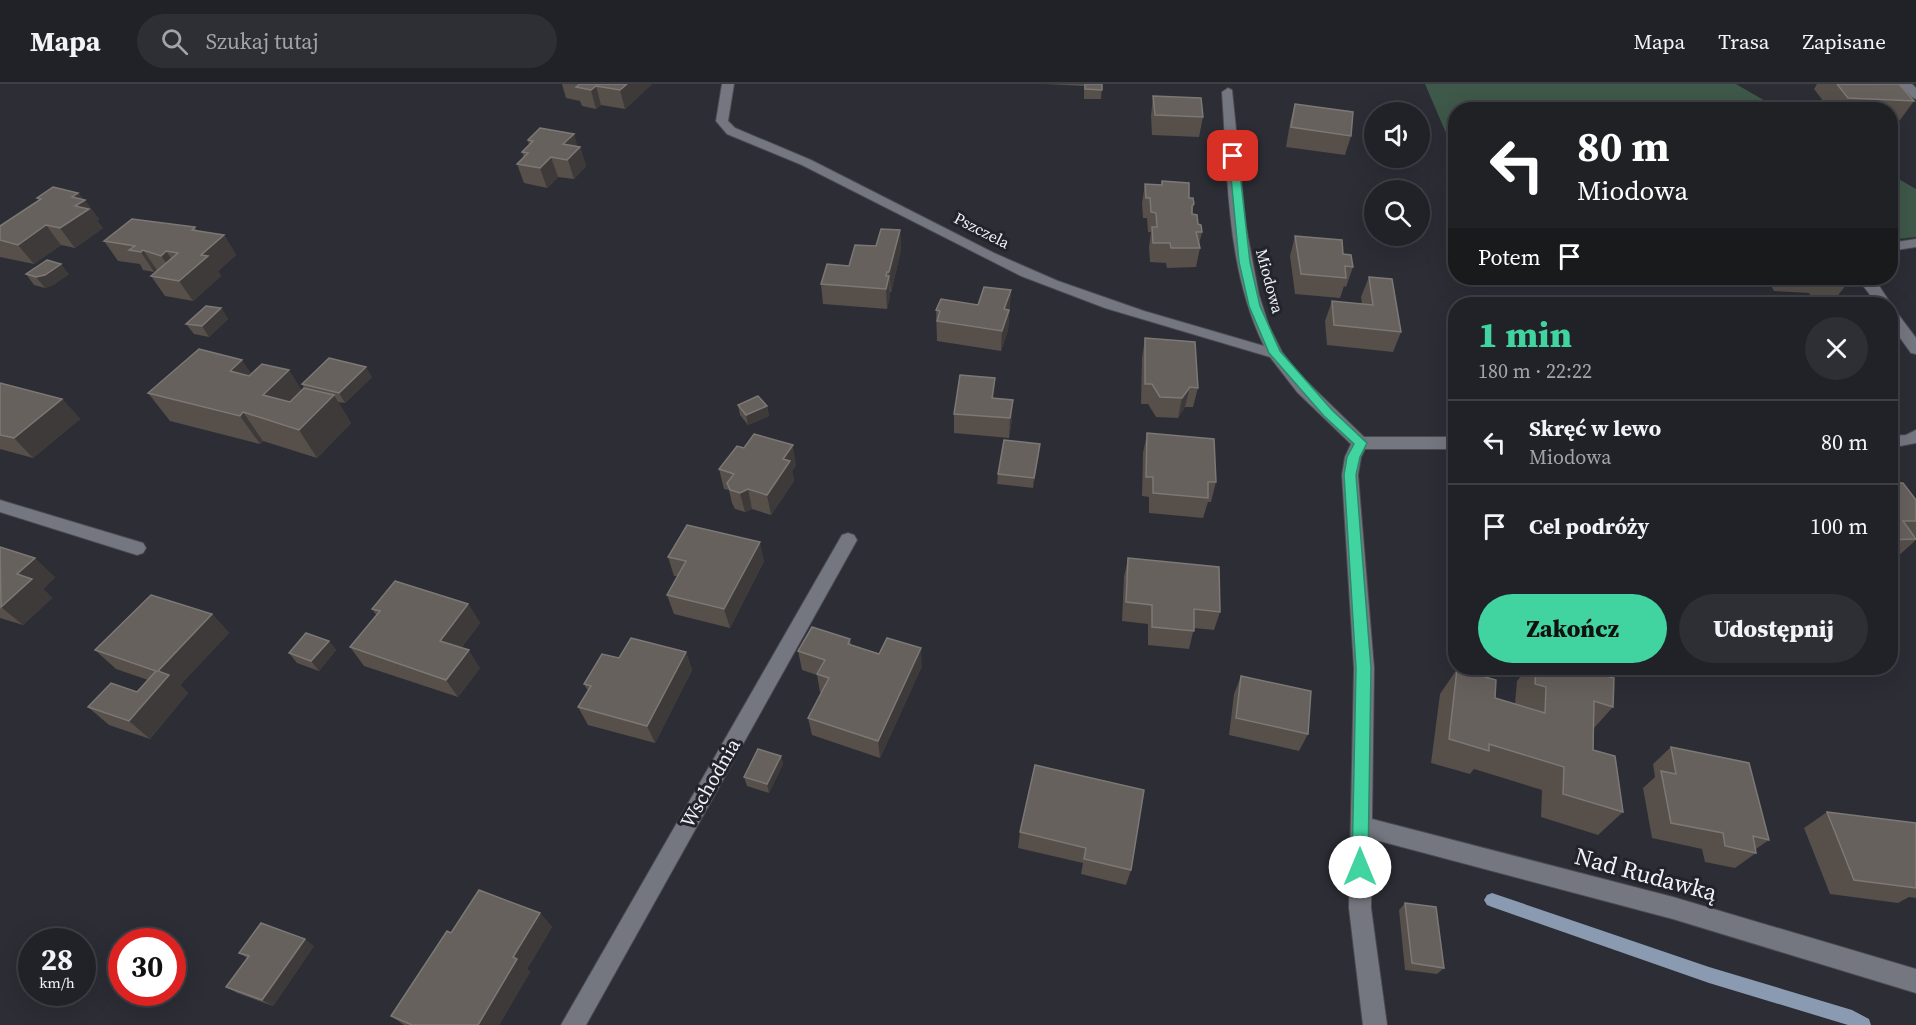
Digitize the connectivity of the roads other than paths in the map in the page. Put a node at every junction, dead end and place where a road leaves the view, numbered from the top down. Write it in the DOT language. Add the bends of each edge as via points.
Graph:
graph roads {
  1 [pos="728,84"];
  2 [pos="1905,84"];
  3 [pos="1228,92"];
  4 [pos="1916,95"];
  5 [pos="1916,243"];
  6 [pos="1898,246"];
  7 [pos="1870,285"];
  8 [pos="1879,297"];
  9 [pos="1898,325"];
  10 [pos="1916,350"];
  11 [pos="1275,353"];
  12 [pos="1916,436"];
  13 [pos="1898,441"];
  14 [pos="1360,443"];
  15 [pos="1448,443"];
  16 [pos="0,506"];
  17 [pos="848,540"];
  18 [pos="137,548"];
  19 [pos="1360,826"];
  20 [pos="1916,981"];
  21 [pos="573,1025"];
  22 [pos="1375,1025"];
  1 -- 11 [label="street, Pszczela" via="722,121 731,131 853,185 1026,273 1103,301"];
  2 -- 4 [label="street"];
  3 -- 11 [label="street, Miodowa" via="1244,262 1255,306"];
  5 -- 6 [label="street"];
  7 -- 8 [label="street"];
  9 -- 10 [label="street"];
  11 -- 14 [label="street, Miodowa"];
  12 -- 13 [label="street"];
  14 -- 15 [label="street"];
  14 -- 19 [label="street" via="1350,475 1364,668"];
  16 -- 18 [label="street"];
  17 -- 21 [label="street, Wschodnia"];
  19 -- 20 [label="street, Nad Rudawką" via="1673,908"];
  19 -- 22 [label="street" via="1360,908"];
}
